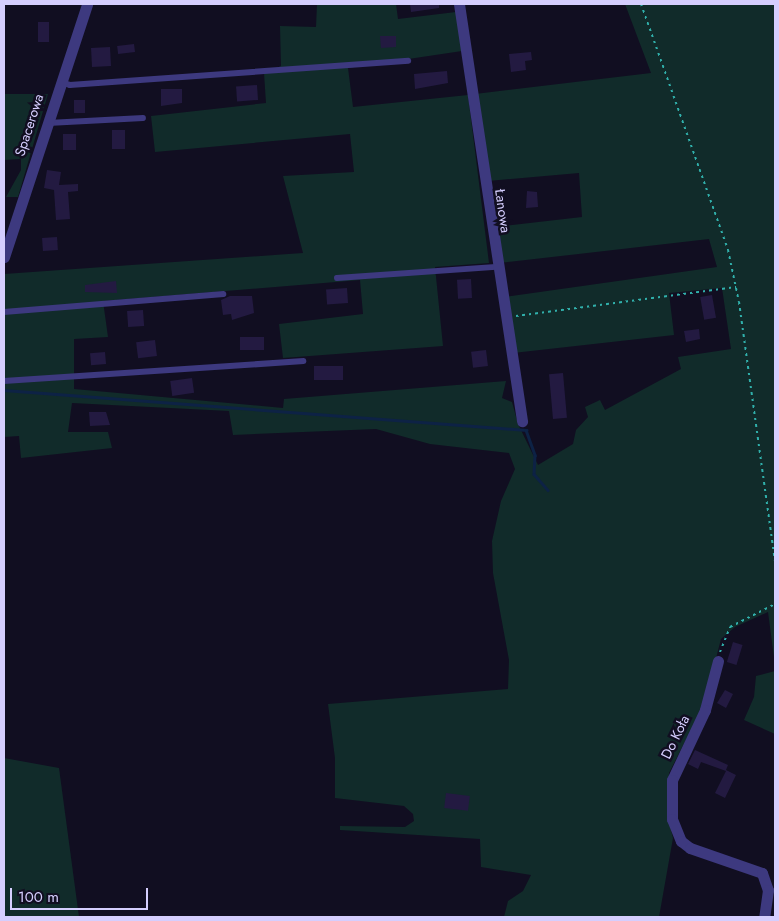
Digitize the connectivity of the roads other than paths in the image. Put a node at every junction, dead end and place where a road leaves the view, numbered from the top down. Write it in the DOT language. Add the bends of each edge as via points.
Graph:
graph roads {
  1 [pos="86,4"];
  2 [pos="459,4"];
  3 [pos="408,61"];
  4 [pos="59,82"];
  5 [pos="143,118"];
  6 [pos="45,122"];
  7 [pos="4,257"];
  8 [pos="496,268"];
  9 [pos="337,278"];
  10 [pos="223,294"];
  11 [pos="4,312"];
  12 [pos="303,361"];
  13 [pos="4,381"];
  14 [pos="522,421"];
  15 [pos="718,662"];
  16 [pos="764,917"];
  1 -- 4 [label="street, Spacerowa"];
  2 -- 8 [label="street, Łanowa"];
  3 -- 4 [label="lane" via="70,85"];
  4 -- 6 [label="street, Spacerowa"];
  5 -- 6 [label="lane"];
  6 -- 7 [label="street, Spacerowa"];
  8 -- 9 [label="lane"];
  8 -- 14 [label="street, Łanowa"];
  10 -- 11 [label="lane"];
  12 -- 13 [label="lane"];
  15 -- 16 [label="street, Do Koła" via="705,710 672,780 672,819 681,841 690,848 762,873 768,890"];
}
